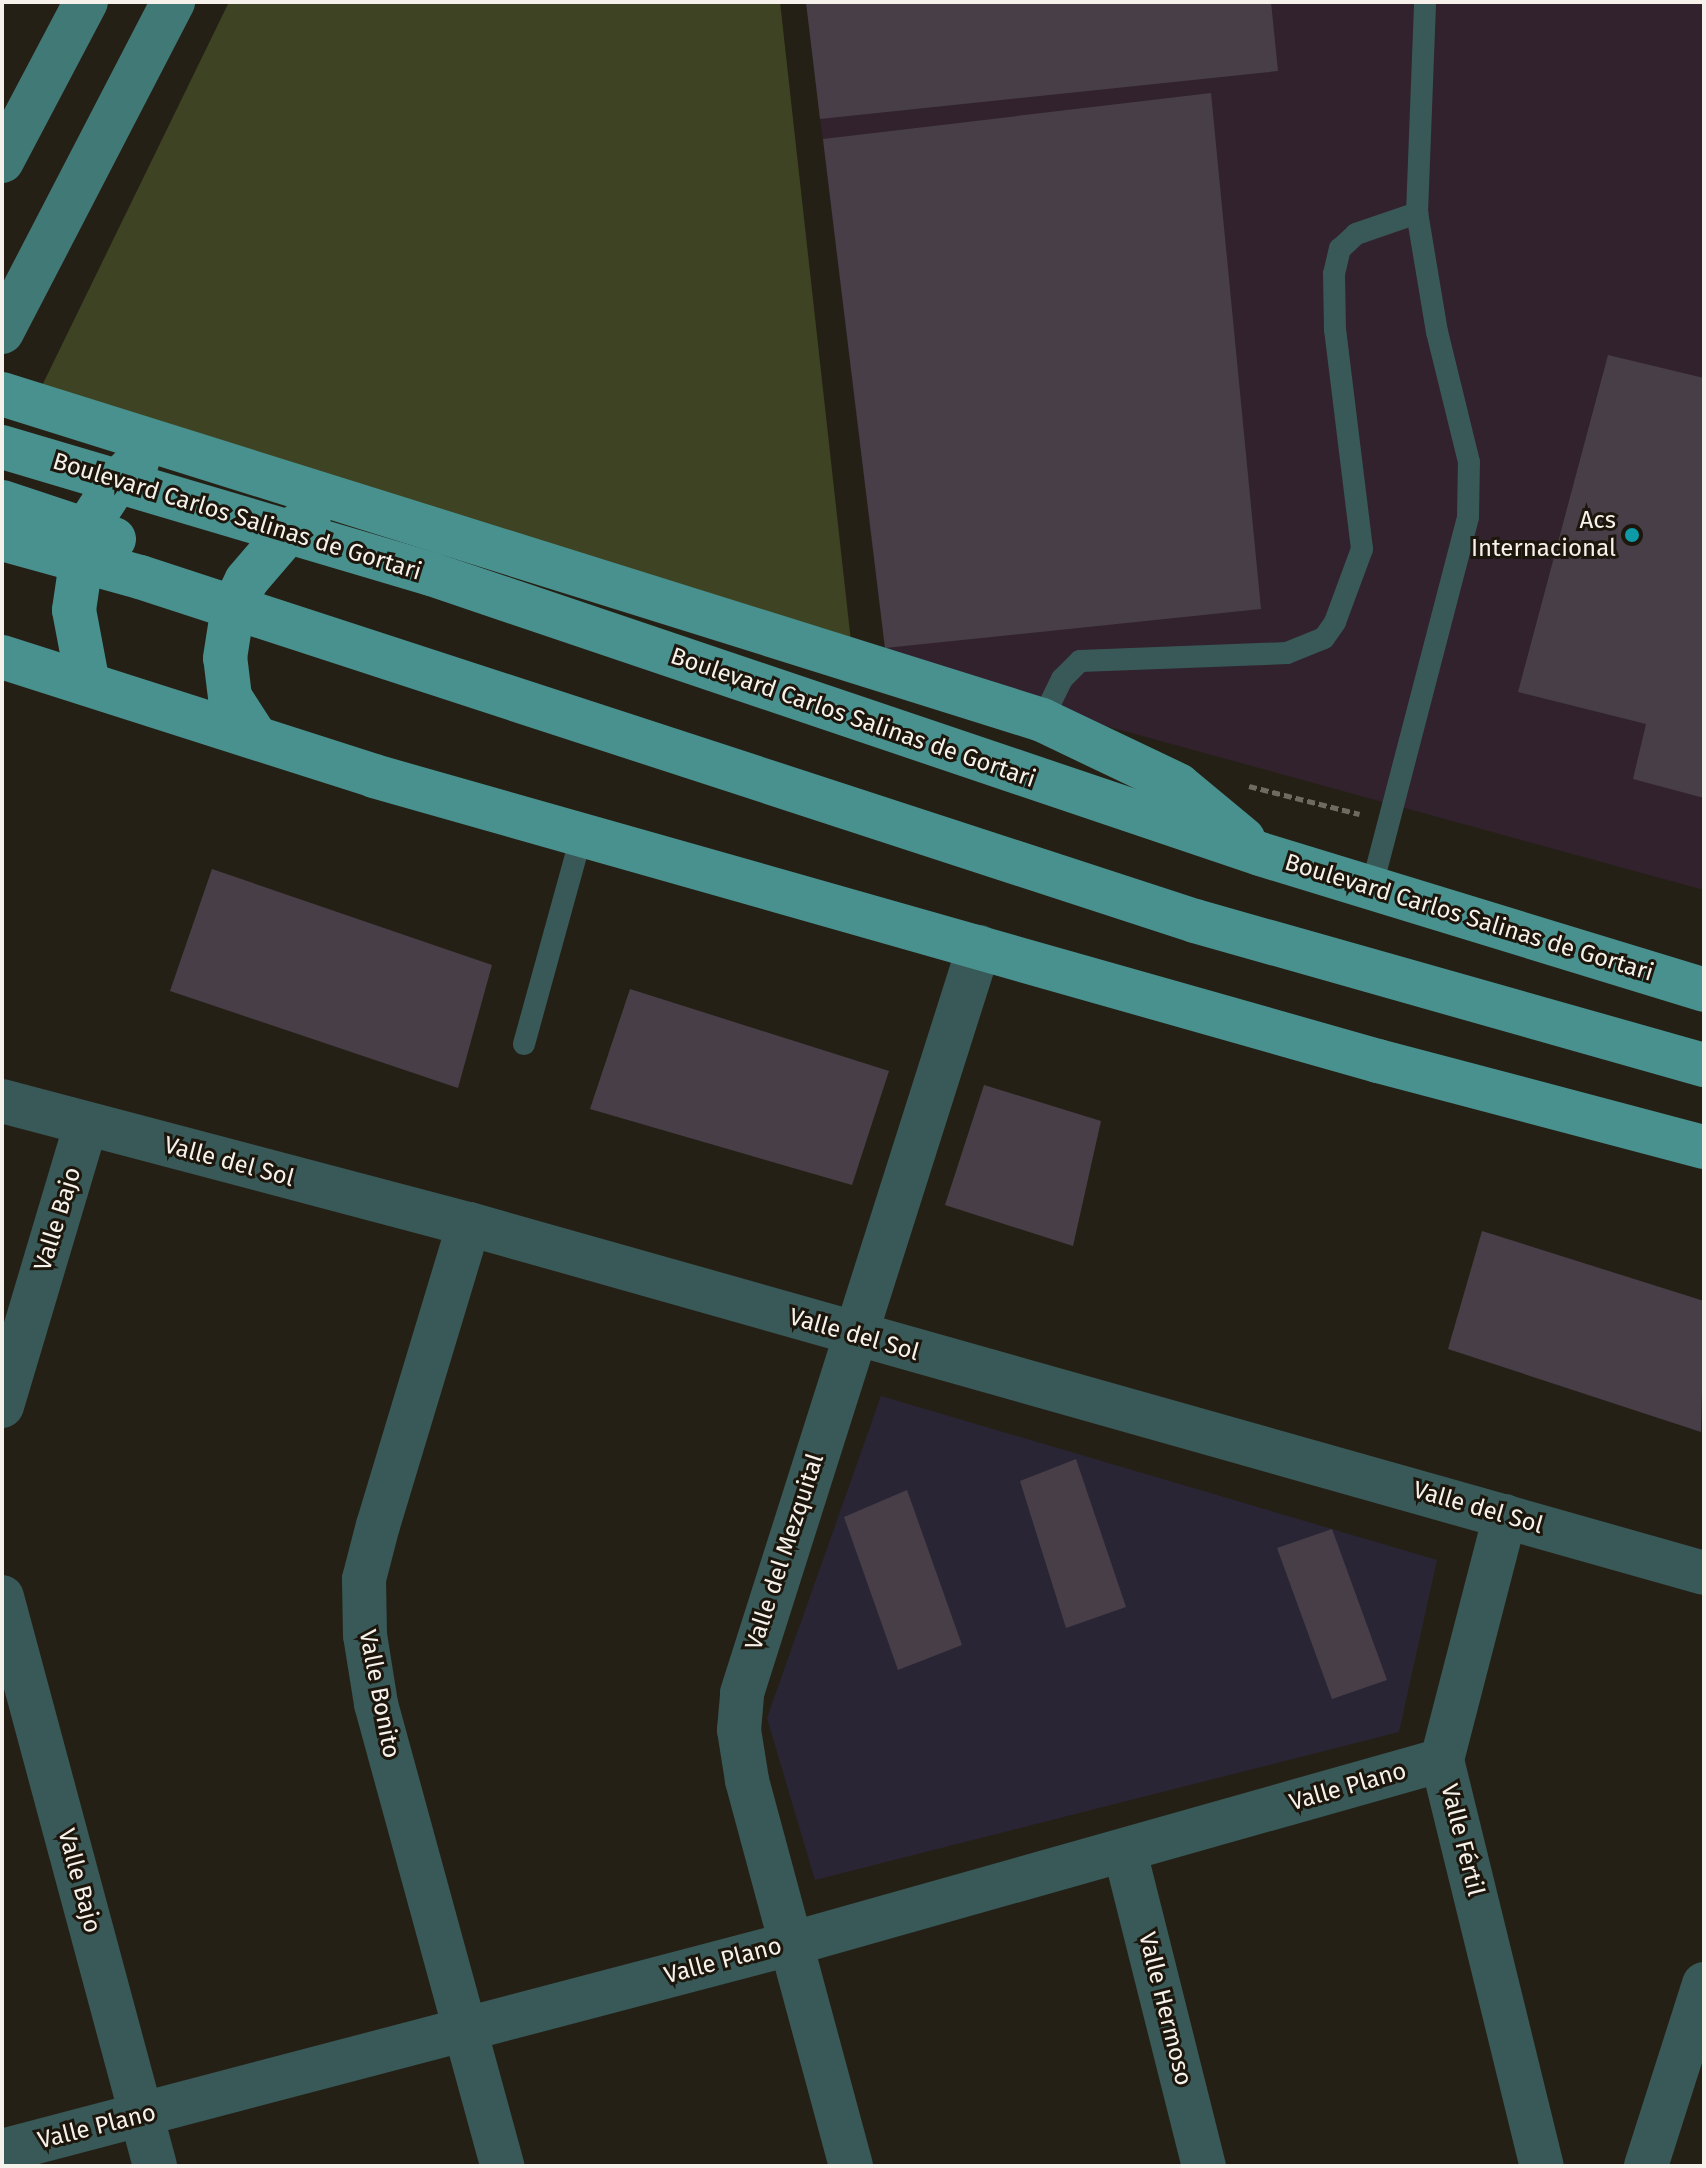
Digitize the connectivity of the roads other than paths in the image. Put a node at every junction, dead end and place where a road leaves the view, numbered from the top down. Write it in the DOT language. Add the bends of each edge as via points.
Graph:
graph roads {
  1 [pos="86,2"];
  2 [pos="173,2"];
  3 [pos="1425,2"];
  4 [pos="2,161"];
  5 [pos="1417,213"];
  6 [pos="2,332"];
  7 [pos="2,394"];
  8 [pos="156,444"];
  9 [pos="2,447"];
  10 [pos="338,499"];
  11 [pos="2,502"];
  12 [pos="86,529"];
  13 [pos="2,539"];
  14 [pos="246,581"];
  15 [pos="2,657"];
  16 [pos="88,684"];
  17 [pos="1042,720"];
  18 [pos="255,736"];
  19 [pos="582,833"];
  20 [pos="1260,854"];
  21 [pos="1372,886"];
  22 [pos="979,947"];
  23 [pos="1704,990"];
  24 [pos="524,1044"];
  25 [pos="1704,1065"];
  26 [pos="2,1101"];
  27 [pos="86,1124"];
  28 [pos="1704,1147"];
  29 [pos="469,1224"];
  30 [pos="856,1336"];
  31 [pos="2,1406"];
  32 [pos="1505,1516"];
  33 [pos="1704,1573"];
  34 [pos="2,1597"];
  35 [pos="1442,1760"];
  36 [pos="1125,1852"];
  37 [pos="794,1943"];
  38 [pos="1704,1984"];
  39 [pos="465,2028"];
  40 [pos="142,2116"];
  41 [pos="2,2151"];
  42 [pos="155,2166"];
  43 [pos="502,2166"];
  44 [pos="851,2166"];
  45 [pos="1204,2166"];
  46 [pos="1542,2166"];
  47 [pos="1646,2166"];
  1 -- 4 [label="main road"];
  2 -- 6 [label="main road"];
  3 -- 5 [label="lane"];
  5 -- 17 [label="lane" via="1356,234 1340,249 1334,274 1335,330 1362,549 1324,638 1287,653 1080,661 1062,679"];
  5 -- 21 [label="lane" via="1437,332 1469,462 1468,517"];
  7 -- 8 [label="main road"];
  8 -- 10 [label="main road"];
  8 -- 12 [label="main road" via="116,483"];
  9 -- 20 [label="main road, Boulevard Carlos Salinas de Gortari" via="431,574"];
  10 -- 14 [label="main road" via="288,532"];
  10 -- 17 [label="main road"];
  11 -- 12 [label="main road"];
  12 -- 14 [label="main road"];
  12 -- 16 [label="main road" via="74,610"];
  13 -- 25 [label="main road" via="155,582 1195,921"];
  14 -- 18 [label="main road" via="233,607 225,658 230,697"];
  15 -- 16 [label="main road"];
  16 -- 18 [label="main road"];
  17 -- 20 [label="main road" via="1178,785"];
  18 -- 19 [label="main road"];
  19 -- 22 [label="main road"];
  19 -- 24 [label="lane"];
  20 -- 21 [label="main road, Boulevard Carlos Salinas de Gortari"];
  21 -- 23 [label="main road, Boulevard Carlos Salinas de Gortari"];
  22 -- 28 [label="main road"];
  22 -- 30 [label="street, Valle del Mezquital"];
  26 -- 27 [label="street, Valle del Sol"];
  27 -- 29 [label="street, Valle del Sol"];
  27 -- 31 [label="street, Valle Bajo"];
  29 -- 30 [label="street, Valle del Sol"];
  29 -- 39 [label="street, Valle Bonito" via="364,1579 365,1635 376,1704"];
  30 -- 32 [label="street, Valle del Sol"];
  30 -- 37 [label="street, Valle del Mezquital" via="742,1693 739,1730 747,1780"];
  32 -- 33 [label="street, Valle del Sol"];
  32 -- 35 [label="street, Valle Fértil"];
  34 -- 40 [label="street, Valle Bajo"];
  35 -- 36 [label="street, Valle Plano"];
  35 -- 46 [label="street, Valle Fértil"];
  36 -- 37 [label="street, Valle Plano"];
  36 -- 45 [label="street, Valle Hermoso"];
  37 -- 39 [label="street, Valle Plano"];
  37 -- 44 [label="street, Valle del Mezquital"];
  38 -- 47 [label="street"];
  39 -- 40 [label="street, Valle Plano"];
  39 -- 43 [label="street, Valle Bonito"];
  40 -- 41 [label="street, Valle Plano"];
  40 -- 42 [label="street, Valle Bajo"];
}
